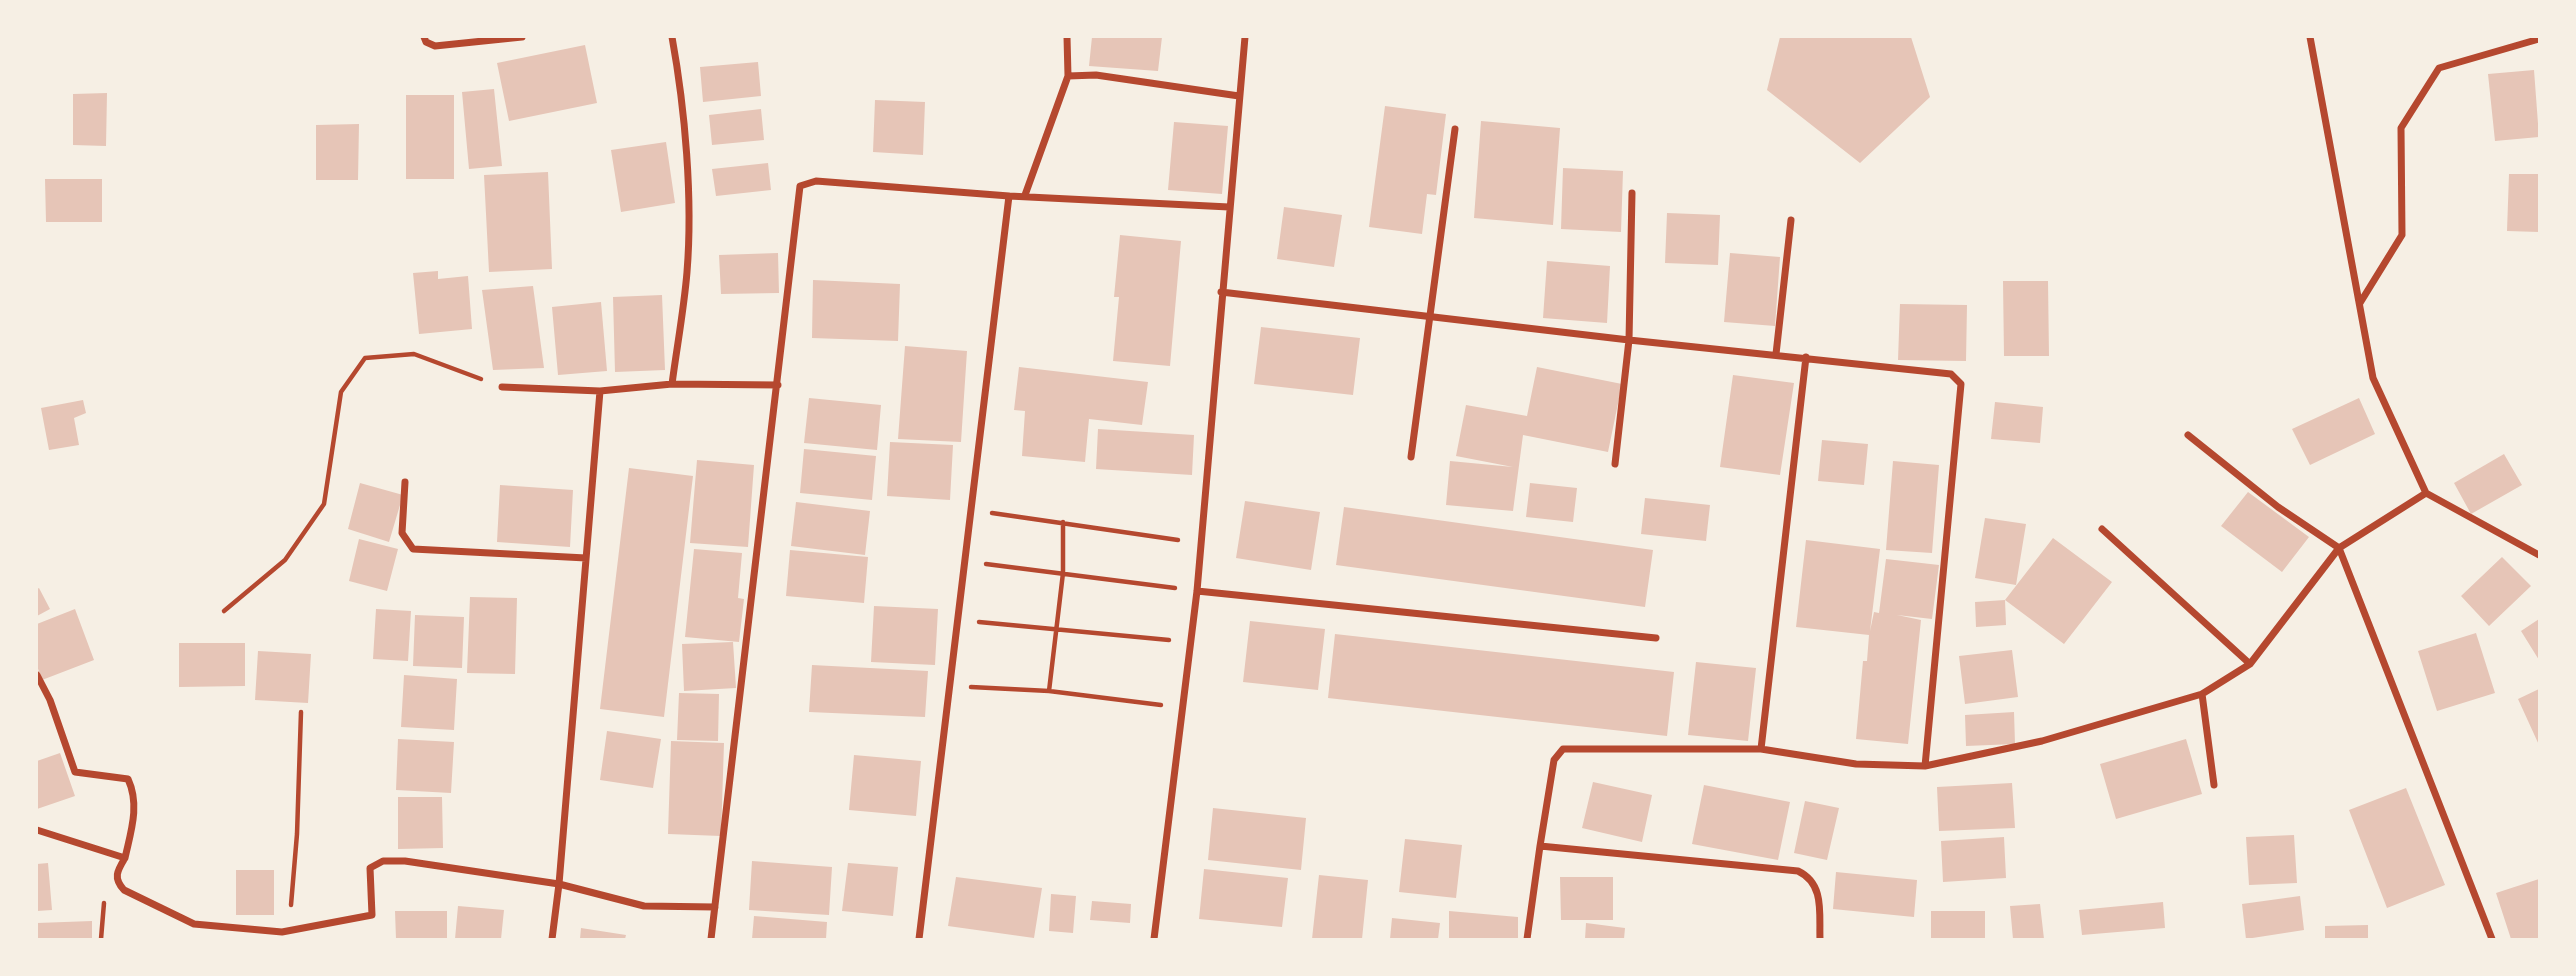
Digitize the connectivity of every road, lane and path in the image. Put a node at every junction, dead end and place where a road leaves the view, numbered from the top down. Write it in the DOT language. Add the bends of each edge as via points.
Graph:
graph roads {
  1 [pos="424,37"];
  2 [pos="522,37"];
  3 [pos="673,37"];
  4 [pos="1067,37"];
  5 [pos="1245,37"];
  6 [pos="2310,37"];
  7 [pos="2539,38"];
  8 [pos="1068,76"];
  9 [pos="1239,96"];
  10 [pos="1455,129"];
  11 [pos="1632,193"];
  12 [pos="1025,195"];
  13 [pos="1009,196"];
  14 [pos="1229,208"];
  15 [pos="1791,220"];
  16 [pos="1221,292"];
  17 [pos="2360,303"];
  18 [pos="1432,316"];
  19 [pos="1629,340"];
  20 [pos="1776,354"];
  21 [pos="1806,358"];
  22 [pos="673,383"];
  23 [pos="778,385"];
  24 [pos="502,387"];
  25 [pos="600,391"];
  26 [pos="2188,435"];
  27 [pos="1411,457"];
  28 [pos="1615,464"];
  29 [pos="405,482"];
  30 [pos="2427,493"];
  31 [pos="971,510"];
  32 [pos="1063,522"];
  33 [pos="2102,529"];
  34 [pos="1200,544"];
  35 [pos="2339,548"];
  36 [pos="2539,555"];
  37 [pos="586,558"];
  38 [pos="964,562"];
  39 [pos="1063,573"];
  40 [pos="1197,591"];
  41 [pos="224,611"];
  42 [pos="957,621"];
  43 [pos="1057,629"];
  44 [pos="1656,638"];
  45 [pos="1190,643"];
  46 [pos="2250,664"];
  47 [pos="37,675"];
  48 [pos="949,685"];
  49 [pos="1049,691"];
  50 [pos="2202,694"];
  51 [pos="1182,708"];
  52 [pos="301,712"];
  53 [pos="1761,749"];
  54 [pos="1926,766"];
  55 [pos="2214,785"];
  56 [pos="37,830"];
  57 [pos="1540,846"];
  58 [pos="125,858"];
  59 [pos="559,884"];
  60 [pos="715,907"];
  61 [pos="282,932"];
  62 [pos="552,939"];
  63 [pos="711,939"];
  64 [pos="919,939"];
  65 [pos="1154,939"];
  66 [pos="1527,939"];
  67 [pos="1820,939"];
  68 [pos="2492,939"];
  1 -- 2 [label="street" via="435,46"];
  3 -- 22 [label="street" via="687,190 687,270"];
  4 -- 8 [label="street"];
  5 -- 9 [label="street"];
  6 -- 17 [label="street"];
  7 -- 17 [label="street" via="2439,68 2401,128 2402,236"];
  8 -- 9 [label="street" via="1096,75"];
  8 -- 12 [label="street"];
  9 -- 14 [label="street"];
  10 -- 18 [label="street"];
  11 -- 19 [label="street"];
  12 -- 13 [label="street"];
  12 -- 14 [label="street"];
  13 -- 23 [label="street" via="816,181 800,186"];
  13 -- 31 [label="street"];
  14 -- 16 [label="street"];
  15 -- 20 [label="street"];
  16 -- 18 [label="street"];
  16 -- 34 [label="street"];
  17 -- 30 [label="street" via="2374,378"];
  18 -- 19 [label="street"];
  18 -- 27 [label="street"];
  19 -- 20 [label="street"];
  19 -- 28 [label="street"];
  20 -- 21 [label="street"];
  21 -- 53 [label="street"];
  21 -- 54 [label="street" via="1951,373 1961,384"];
  22 -- 23 [label="street"];
  22 -- 25 [label="street"];
  23 -- 60 [label="street"];
  24 -- 25 [label="street"];
  24 -- 41 [label="path" via="414,354 365,358 341,392 324,504 285,560"];
  25 -- 37 [label="street"];
  26 -- 35 [label="street" via="2278,507"];
  29 -- 37 [label="street" via="402,533 413,549"];
  30 -- 35 [label="street"];
  30 -- 36 [label="street"];
  31 -- 32 [label="path"];
  31 -- 38 [label="street"];
  32 -- 34 [label="path"];
  32 -- 39 [label="path"];
  33 -- 46 [label="street"];
  34 -- 40 [label="street"];
  35 -- 46 [label="street"];
  35 -- 68 [label="street"];
  37 -- 59 [label="street"];
  38 -- 39 [label="path"];
  38 -- 42 [label="street"];
  39 -- 40 [label="path"];
  39 -- 43 [label="path"];
  40 -- 44 [label="street"];
  40 -- 45 [label="street"];
  42 -- 43 [label="path"];
  42 -- 48 [label="street"];
  43 -- 45 [label="path"];
  43 -- 49 [label="path"];
  45 -- 51 [label="street"];
  46 -- 50 [label="street"];
  47 -- 58 [label="street" via="75,772 128,779 134,791 135,814"];
  48 -- 49 [label="path"];
  48 -- 64 [label="street"];
  49 -- 51 [label="path"];
  50 -- 54 [label="street" via="2042,741"];
  50 -- 55 [label="street"];
  51 -- 65 [label="street"];
  52 -- 61 [label="path" via="294,897"];
  53 -- 54 [label="street" via="1856,764"];
  53 -- 57 [label="street" via="1563,749 1553,760"];
  56 -- 58 [label="street"];
  57 -- 66 [label="street"];
  57 -- 67 [label="street" via="1798,872 1811,877 1818,889"];
  58 -- 61 [label="street" via="116,874 124,890 194,924"];
  59 -- 60 [label="street" via="644,906"];
  59 -- 61 [label="street" via="383,861 370,868 372,915"];
  59 -- 62 [label="street"];
  60 -- 63 [label="street"];
}
